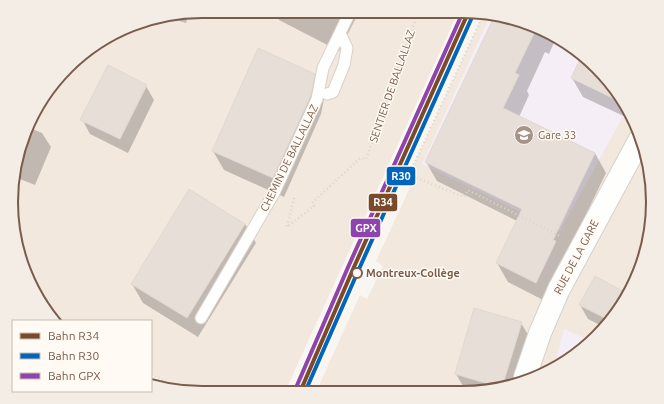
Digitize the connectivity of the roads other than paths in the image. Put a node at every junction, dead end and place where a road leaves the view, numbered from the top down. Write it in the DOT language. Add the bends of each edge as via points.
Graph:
graph roads {
  1 [pos="347,18"];
  2 [pos="340,33"];
  3 [pos="327,94"];
  4 [pos="637,145"];
  5 [pos="201,318"];
  6 [pos="525,374"];
  1 -- 2 [label="lane, CHEMIN DE BALLALLAZ"];
  2 -- 3 [label="lane" via="347,48 344,65 333,92"];
  2 -- 5 [label="lane, CHEMIN DE BALLALLAZ" via="323,68 317,99 274,193"];
  4 -- 6 [label="street, RUE DE LA GARE" via="559,289"];
}
